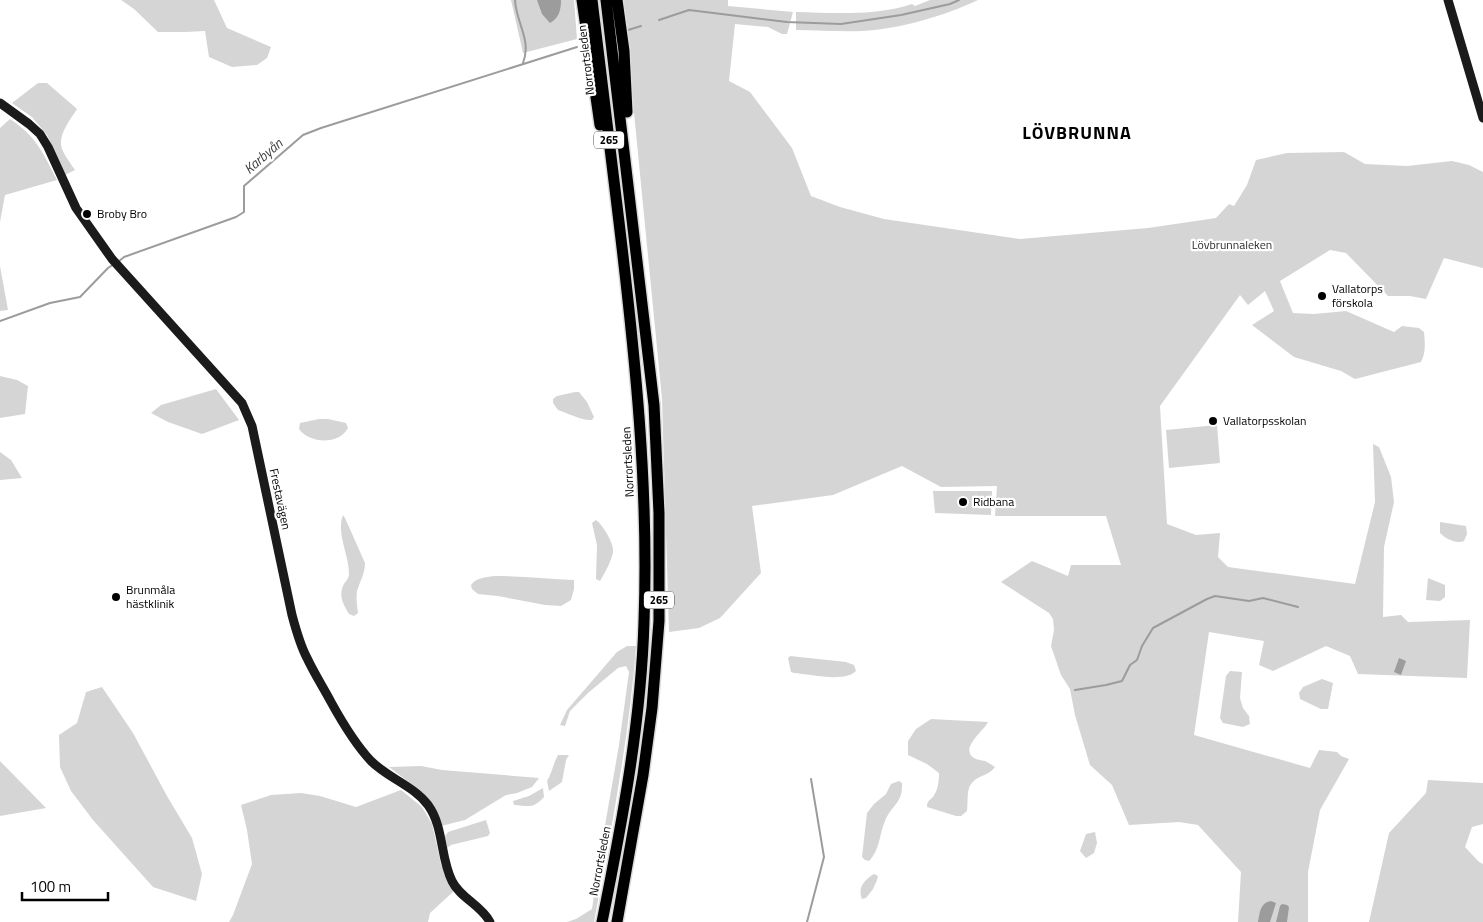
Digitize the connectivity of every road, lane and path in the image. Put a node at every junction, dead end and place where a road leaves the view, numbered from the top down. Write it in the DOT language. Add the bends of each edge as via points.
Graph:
graph roads {
  1 [pos="582,0"];
  2 [pos="592,0"];
  3 [pos="606,0"];
  4 [pos="617,0"];
  5 [pos="1448,0"];
  6 [pos="0,103"];
  7 [pos="1483,118"];
  8 [pos="640,276"];
  9 [pos="626,279"];
  10 [pos="490,922"];
  11 [pos="602,922"];
  12 [pos="617,922"];
  1 -- 9 [label="highway" via="616,232"];
  2 -- 9 [label="highway, Norrortsleden / 265"];
  3 -- 8 [label="highway, 265"];
  4 -- 8 [label="highway" via="639,230"];
  5 -- 7 [label="main road"];
  6 -- 10 [label="main road, Frestavägen" via="40,134 76,208 115,263 242,403 252,426 292,615 306,658 341,720 371,761 428,804 453,883"];
  8 -- 12 [label="highway, 265" via="654,405 659,621 643,775"];
  9 -- 11 [label="highway, Norrortsleden / 265" via="642,459 644,621 636,732"];
}
